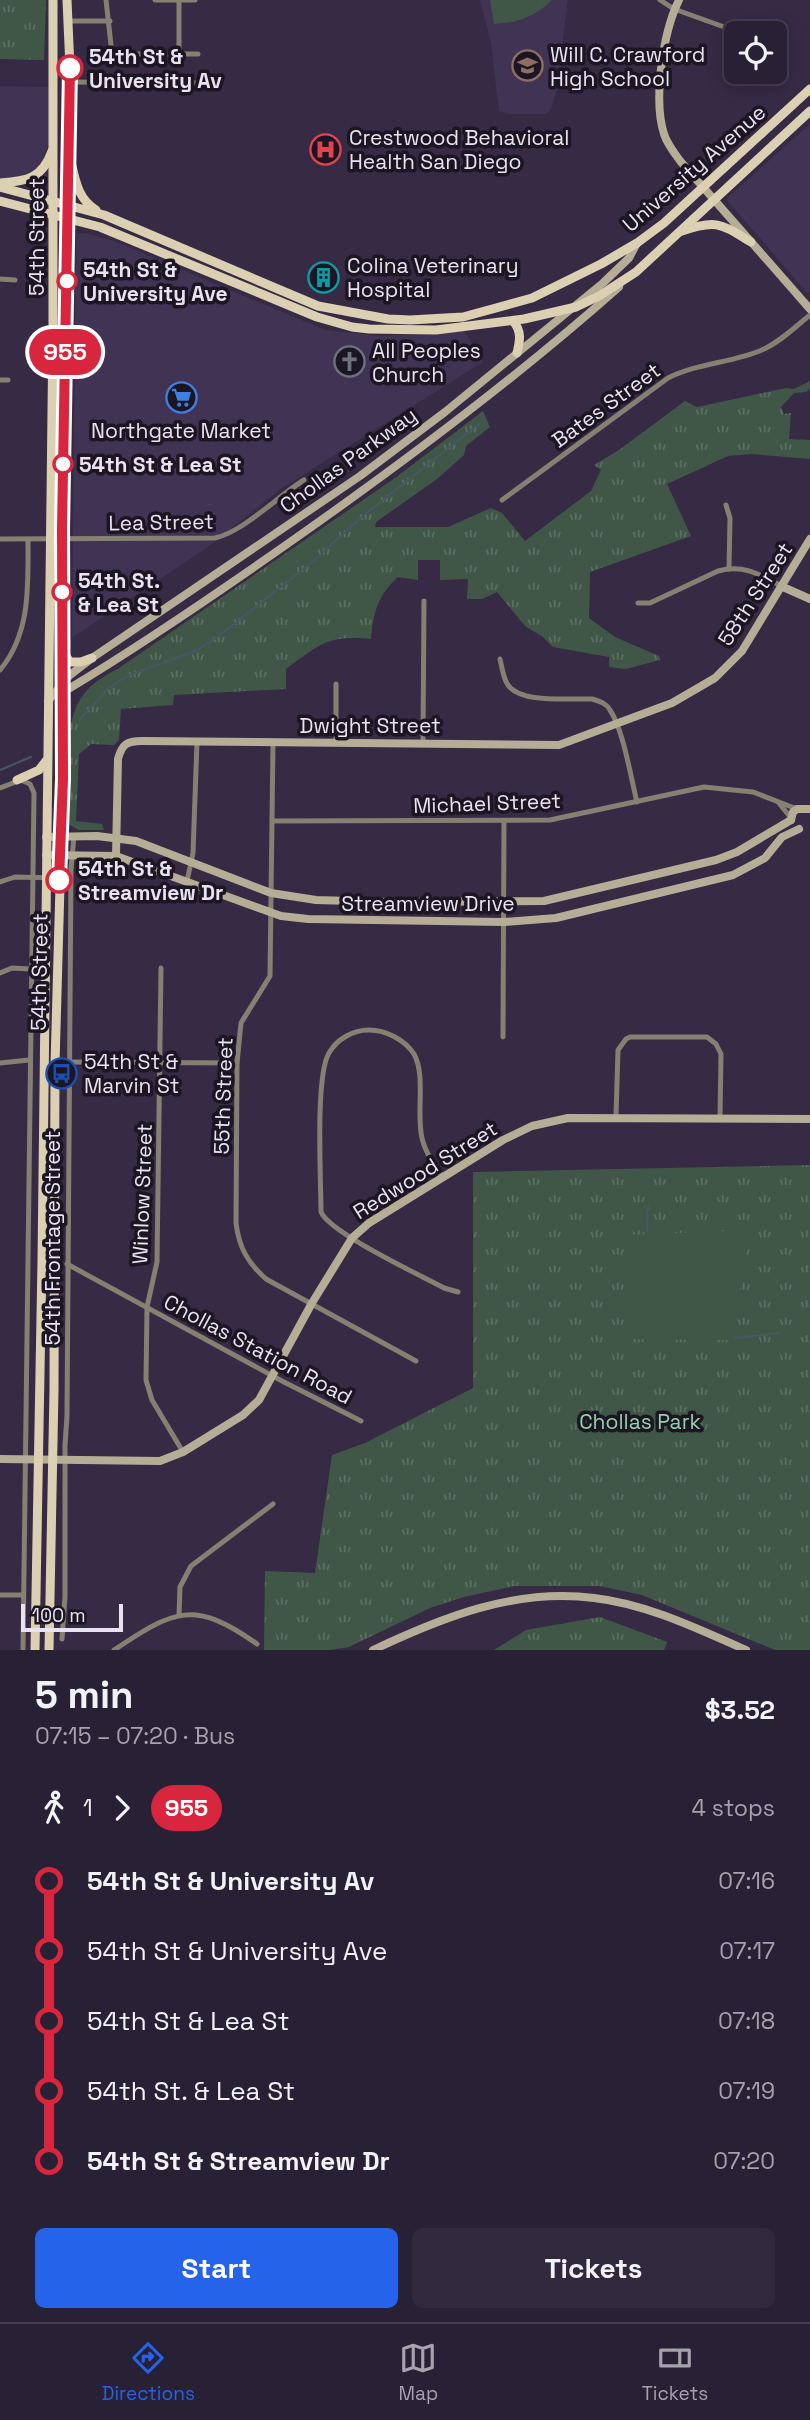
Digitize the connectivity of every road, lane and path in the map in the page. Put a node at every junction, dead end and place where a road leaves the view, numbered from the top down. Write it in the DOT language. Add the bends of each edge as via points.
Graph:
graph roads {
  1 [pos="53,0"];
  2 [pos="67,0"];
  3 [pos="107,0"];
  4 [pos="155,0"];
  5 [pos="179,0"];
  6 [pos="195,0"];
  7 [pos="660,0"];
  8 [pos="679,0"];
  9 [pos="674,9"];
  10 [pos="68,21"];
  11 [pos="110,21"];
  12 [pos="724,27"];
  13 [pos="179,54"];
  14 [pos="198,54"];
  15 [pos="69,82"];
  16 [pos="208,83"];
  17 [pos="810,89"];
  18 [pos="810,111"];
  19 [pos="54,146"];
  20 [pos="69,148"];
  21 [pos="0,185"];
  22 [pos="703,187"];
  23 [pos="53,200"];
  24 [pos="713,200"];
  25 [pos="0,201"];
  26 [pos="68,205"];
  27 [pos="53,214"];
  28 [pos="104,215"];
  29 [pos="68,219"];
  30 [pos="677,233"];
  31 [pos="751,242"];
  32 [pos="637,243"];
  33 [pos="636,272"];
  34 [pos="0,279"];
  35 [pos="15,280"];
  36 [pos="576,307"];
  37 [pos="810,309"];
  38 [pos="810,315"];
  39 [pos="513,321"];
  40 [pos="53,344"];
  41 [pos="517,353"];
  42 [pos="64,368"];
  43 [pos="0,380"];
  44 [pos="8,380"];
  45 [pos="304,480"];
  46 [pos="502,500"];
  47 [pos="726,505"];
  48 [pos="62,538"];
  49 [pos="0,539"];
  50 [pos="50,539"];
  51 [pos="810,539"];
  52 [pos="28,540"];
  53 [pos="729,569"];
  54 [pos="783,587"];
  55 [pos="810,599"];
  56 [pos="424,601"];
  57 [pos="638,603"];
  58 [pos="61,649"];
  59 [pos="92,658"];
  60 [pos="500,659"];
  61 [pos="0,670"];
  62 [pos="336,684"];
  63 [pos="61,685"];
  64 [pos="48,701"];
  65 [pos="617,724"];
  66 [pos="197,742"];
  67 [pos="273,742"];
  68 [pos="336,742"];
  69 [pos="423,742"];
  70 [pos="47,759"];
  71 [pos="18,780"];
  72 [pos="0,788"];
  73 [pos="637,802"];
  74 [pos="779,803"];
  75 [pos="797,809"];
  76 [pos="810,809"];
  77 [pos="791,819"];
  78 [pos="273,821"];
  79 [pos="504,822"];
  80 [pos="799,829"];
  81 [pos="810,831"];
  82 [pos="61,836"];
  83 [pos="74,836"];
  84 [pos="46,837"];
  85 [pos="117,838"];
  86 [pos="46,855"];
  87 [pos="60,855"];
  88 [pos="73,855"];
  89 [pos="116,856"];
  90 [pos="192,862"];
  91 [pos="33,877"];
  92 [pos="46,877"];
  93 [pos="59,878"];
  94 [pos="187,881"];
  95 [pos="0,882"];
  96 [pos="271,893"];
  97 [pos="504,902"];
  98 [pos="271,913"];
  99 [pos="503,922"];
  100 [pos="161,968"];
  101 [pos="30,969"];
  102 [pos="0,972"];
  103 [pos="503,1037"];
  104 [pos="29,1059"];
  105 [pos="69,1062"];
  106 [pos="0,1063"];
  107 [pos="160,1063"];
  108 [pos="237,1063"];
  109 [pos="617,1116"];
  110 [pos="720,1118"];
  111 [pos="810,1119"];
  112 [pos="442,1176"];
  113 [pos="352,1238"];
  114 [pos="67,1264"];
  115 [pos="458,1292"];
  116 [pos="312,1303"];
  117 [pos="147,1307"];
  118 [pos="416,1361"];
  119 [pos="272,1376"];
  120 [pos="360,1421"];
  121 [pos="183,1452"];
  122 [pos="0,1459"];
  123 [pos="24,1459"];
  124 [pos="38,1459"];
  125 [pos="53,1460"];
  126 [pos="65,1460"];
  127 [pos="274,1504"];
  128 [pos="0,1595"];
  129 [pos="23,1595"];
  130 [pos="179,1615"];
  131 [pos="62,1639"];
  132 [pos="257,1644"];
  133 [pos="23,1650"];
  134 [pos="34,1650"];
  135 [pos="50,1650"];
  136 [pos="114,1650"];
  137 [pos="373,1650"];
  138 [pos="746,1650"];
  1 -- 19 [label="main road, 54th Street"];
  2 -- 10 [label="main road, 54th Street"];
  3 -- 11 [label="street"];
  4 -- 5 [label="street"];
  5 -- 6 [label="street"];
  5 -- 13 [label="street"];
  7 -- 9 [label="street"];
  8 -- 9 [label="main road"];
  9 -- 12 [label="street"];
  9 -- 22 [label="main road" via="663,60 660,111 665,138"];
  10 -- 11 [label="street"];
  10 -- 15 [label="main road, 54th Street"];
  11 -- 13 [label="street" via="112,54"];
  13 -- 14 [label="street"];
  15 -- 16 [label="street"];
  15 -- 20 [label="main road, 54th Street"];
  17 -- 22 [label="main road, University Avenue"];
  18 -- 24 [label="main road, University Avenue"];
  19 -- 21 [label="main road" via="44,169 23,181"];
  19 -- 23 [label="main road, 54th Street"];
  20 -- 26 [label="main road, 54th Street"];
  20 -- 28 [label="main road" via="85,203"];
  21 -- 23 [label="main road, University Avenue"];
  22 -- 24 [label="main road"];
  22 -- 32 [label="main road, University Avenue"];
  23 -- 26 [label="main road, University Avenue"];
  23 -- 27 [label="main road, 54th Street"];
  24 -- 30 [label="main road, University Avenue"];
  24 -- 31 [label="main road"];
  25 -- 27 [label="main road, University Avenue"];
  26 -- 28 [label="main road, University Avenue"];
  26 -- 29 [label="main road, 54th Street"];
  27 -- 29 [label="main road, University Avenue"];
  27 -- 40 [label="main road, 54th Street"];
  28 -- 32 [label="main road, University Avenue" via="318,306 410,320 463,317 532,298"];
  29 -- 39 [label="main road, University Avenue" via="100,227 317,317 352,327 436,331"];
  29 -- 42 [label="main road, 54th Street"];
  30 -- 31 [label="main road" via="700,225 722,225"];
  30 -- 33 [label="main road, University Avenue"];
  31 -- 37 [label="main road"];
  32 -- 36 [label="main road, Chollas Parkway" via="629,258"];
  33 -- 36 [label="main road, University Avenue"];
  33 -- 63 [label="main road, Chollas Parkway" via="452,426 362,493 92,676 70,688"];
  34 -- 35 [label="street"];
  36 -- 39 [label="main road, University Avenue"];
  36 -- 41 [label="main road, Chollas Parkway"];
  38 -- 46 [label="street, Bates Street" via="760,351 668,378"];
  39 -- 41 [label="main road" via="519,328"];
  40 -- 42 [label="main road"];
  40 -- 50 [label="main road, 54th Street"];
  41 -- 59 [label="main road, Chollas Parkway" via="360,476"];
  42 -- 48 [label="main road, 54th Street"];
  43 -- 44 [label="street"];
  45 -- 48 [label="street, Lea Street" via="224,536"];
  47 -- 53 [label="street"];
  48 -- 50 [label="street, Lea Street"];
  48 -- 58 [label="main road, 54th Street"];
  49 -- 52 [label="street, Lea Street"];
  50 -- 52 [label="street, Lea Street"];
  50 -- 64 [label="main road, 54th Street"];
  51 -- 54 [label="main road, 58th Street"];
  52 -- 61 [label="street" via="23,627 17,646"];
  53 -- 54 [label="street" via="753,571"];
  53 -- 57 [label="street" via="650,603"];
  54 -- 55 [label="main road"];
  54 -- 65 [label="main road, 58th Street" via="742,651 715,678 683,698"];
  56 -- 69 [label="street"];
  58 -- 59 [label="main road" via="70,662"];
  58 -- 63 [label="main road, 54th Street"];
  59 -- 63 [label="main road, Chollas Parkway"];
  60 -- 65 [label="street" via="505,681 517,694 601,701"];
  62 -- 68 [label="street"];
  63 -- 64 [label="main road, Chollas Parkway"];
  63 -- 82 [label="main road, 54th Street"];
  64 -- 70 [label="main road, 54th Street"];
  65 -- 69 [label="main road, Dwight Street" via="559,745"];
  65 -- 73 [label="street"];
  66 -- 67 [label="main road, Dwight Street"];
  66 -- 85 [label="main road, Dwight Street" via="133,741 121,747"];
  66 -- 90 [label="street"];
  67 -- 68 [label="main road, Dwight Street"];
  67 -- 78 [label="street, 55th Street"];
  68 -- 69 [label="main road, Dwight Street"];
  70 -- 71 [label="main road" via="39,770"];
  70 -- 84 [label="main road, 54th Street"];
  71 -- 72 [label="street"];
  71 -- 91 [label="street, 54th Frontage Street" via="27,782 34,793"];
  73 -- 74 [label="street, Michael Street" via="714,787 753,792"];
  73 -- 79 [label="street, Michael Street" via="550,820"];
  74 -- 75 [label="street, Michael Street"];
  74 -- 77 [label="street"];
  75 -- 76 [label="main road"];
  75 -- 77 [label="main road"];
  77 -- 80 [label="main road"];
  77 -- 97 [label="main road, Streamview Drive" via="716,860 553,900"];
  78 -- 79 [label="street, Michael Street"];
  78 -- 96 [label="street, 55th Street"];
  79 -- 97 [label="street"];
  80 -- 81 [label="main road"];
  80 -- 99 [label="main road, Streamview Drive" via="782,837 765,858 733,875 556,918"];
  82 -- 83 [label="main road, Streamview Drive"];
  82 -- 84 [label="main road, Streamview Drive"];
  82 -- 87 [label="main road, 54th Street"];
  83 -- 85 [label="main road, Streamview Drive"];
  83 -- 88 [label="street, 54th Frontage Street"];
  84 -- 86 [label="main road, 54th Street"];
  85 -- 89 [label="main road"];
  85 -- 90 [label="main road, Streamview Drive"];
  86 -- 87 [label="main road, Streamview Drive"];
  86 -- 92 [label="main road, 54th Street"];
  87 -- 88 [label="main road, Streamview Drive"];
  87 -- 93 [label="main road, 54th Street"];
  88 -- 89 [label="main road, Streamview Drive"];
  88 -- 105 [label="street, 54th Frontage Street"];
  89 -- 94 [label="main road, Streamview Drive"];
  90 -- 94 [label="street"];
  90 -- 96 [label="main road, Streamview Drive"];
  91 -- 92 [label="street"];
  91 -- 95 [label="street"];
  91 -- 101 [label="street, 54th Frontage Street"];
  92 -- 93 [label="street"];
  92 -- 124 [label="main road, 54th Street"];
  93 -- 125 [label="main road, 54th Street"];
  94 -- 98 [label="main road, Streamview Drive"];
  96 -- 97 [label="main road, Streamview Drive" via="316,900"];
  96 -- 98 [label="street, 55th Street"];
  97 -- 99 [label="street"];
  98 -- 99 [label="main road, Streamview Drive" via="308,919"];
  98 -- 108 [label="street, 55th Street" via="271,976 242,1023"];
  99 -- 103 [label="street"];
  100 -- 107 [label="street, Winlow Street"];
  101 -- 102 [label="street"];
  101 -- 104 [label="street, 54th Frontage Street"];
  104 -- 106 [label="street"];
  104 -- 123 [label="street, 54th Frontage Street"];
  105 -- 107 [label="street"];
  105 -- 114 [label="street, 54th Frontage Street"];
  107 -- 108 [label="street"];
  107 -- 117 [label="street, Winlow Street" via="157,1262"];
  108 -- 116 [label="street, 55th Street" via="239,1241 266,1279"];
  109 -- 110 [label="main road, Redwood Street"];
  109 -- 110 [label="street" via="618,1050 623,1043 630,1037 707,1037 721,1054"];
  109 -- 112 [label="main road, Redwood Street" via="568,1118 532,1126"];
  110 -- 111 [label="main road, Redwood Street"];
  112 -- 113 [label="main road, Redwood Street"];
  112 -- 113 [label="street" via="422,1138 419,1063 412,1051 387,1033 372,1030 356,1031 336,1044 328,1053 321,1081 321,1212"];
  113 -- 115 [label="street"];
  113 -- 116 [label="main road, Redwood Street"];
  114 -- 117 [label="street, Chollas Station Road"];
  114 -- 126 [label="street, 54th Frontage Street"];
  116 -- 118 [label="street, 55th Street"];
  116 -- 119 [label="main road, Redwood Street"];
  117 -- 119 [label="street, Chollas Station Road"];
  117 -- 121 [label="street, Winlow Street" via="146,1380 152,1400"];
  119 -- 120 [label="street, Chollas Station Road"];
  119 -- 121 [label="main road, Redwood Street" via="259,1400 243,1415"];
  121 -- 126 [label="main road, Redwood Street" via="160,1461"];
  122 -- 123 [label="main road, Redwood Street"];
  123 -- 124 [label="main road, Redwood Street"];
  123 -- 129 [label="street, 54th Frontage Street"];
  124 -- 125 [label="main road, Redwood Street"];
  124 -- 134 [label="main road, 54th Street"];
  125 -- 126 [label="main road, Redwood Street"];
  125 -- 135 [label="main road, 54th Street"];
  126 -- 131 [label="street, 54th Frontage Street"];
  127 -- 130 [label="street" via="191,1566 180,1587"];
  128 -- 129 [label="street"];
  129 -- 133 [label="street, 54th Frontage Street"];
  130 -- 132 [label="street" via="218,1619"];
  130 -- 136 [label="street" via="152,1625"];
  137 -- 138 [label="main road" via="455,1615 529,1597 564,1595 628,1605"];
}
